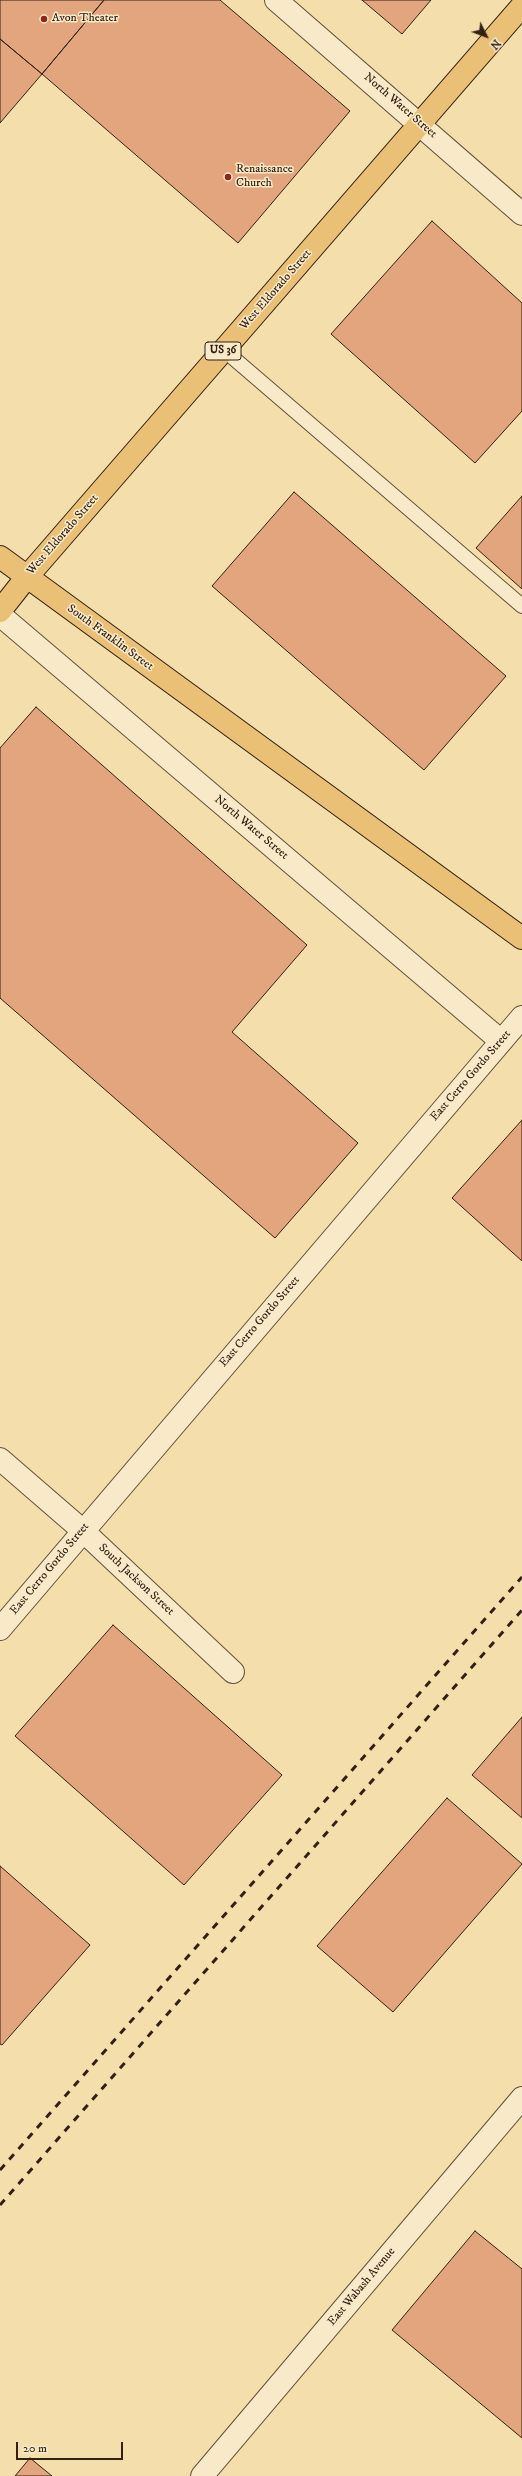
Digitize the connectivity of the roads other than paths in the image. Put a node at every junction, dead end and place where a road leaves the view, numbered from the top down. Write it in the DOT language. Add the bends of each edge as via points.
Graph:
graph roads {
  1 [pos="276,0"];
  2 [pos="522,6"];
  3 [pos="420,124"];
  4 [pos="522,214"];
  5 [pos="224,350"];
  6 [pos="0,557"];
  7 [pos="26,578"];
  8 [pos="522,606"];
  9 [pos="0,612"];
  10 [pos="0,615"];
  11 [pos="522,938"];
  12 [pos="522,1017"];
  13 [pos="502,1041"];
  14 [pos="0,1459"];
  15 [pos="82,1530"];
  16 [pos="0,1628"];
  17 [pos="233,1672"];
  18 [pos="522,2098"];
  19 [pos="202,2476"];
  1 -- 3 [label="street, North Water Street"];
  2 -- 3 [label="main road, West Eldorado Street / US 36"];
  3 -- 4 [label="street, North Water Street"];
  3 -- 5 [label="main road, West Eldorado Street / US 36"];
  5 -- 7 [label="main road, West Eldorado Street / US 36"];
  5 -- 8 [label="lane"];
  6 -- 7 [label="main road, South Franklin Street"];
  7 -- 9 [label="main road, West Eldorado Street / US 36"];
  7 -- 11 [label="main road, South Franklin Street"];
  10 -- 13 [label="street, North Water Street"];
  12 -- 13 [label="street, East Cerro Gordo Street"];
  13 -- 15 [label="street, East Cerro Gordo Street"];
  14 -- 15 [label="street, South Jackson Street"];
  15 -- 16 [label="street, East Cerro Gordo Street"];
  15 -- 17 [label="street, South Jackson Street"];
  18 -- 19 [label="street, East Wabash Avenue"];
}
